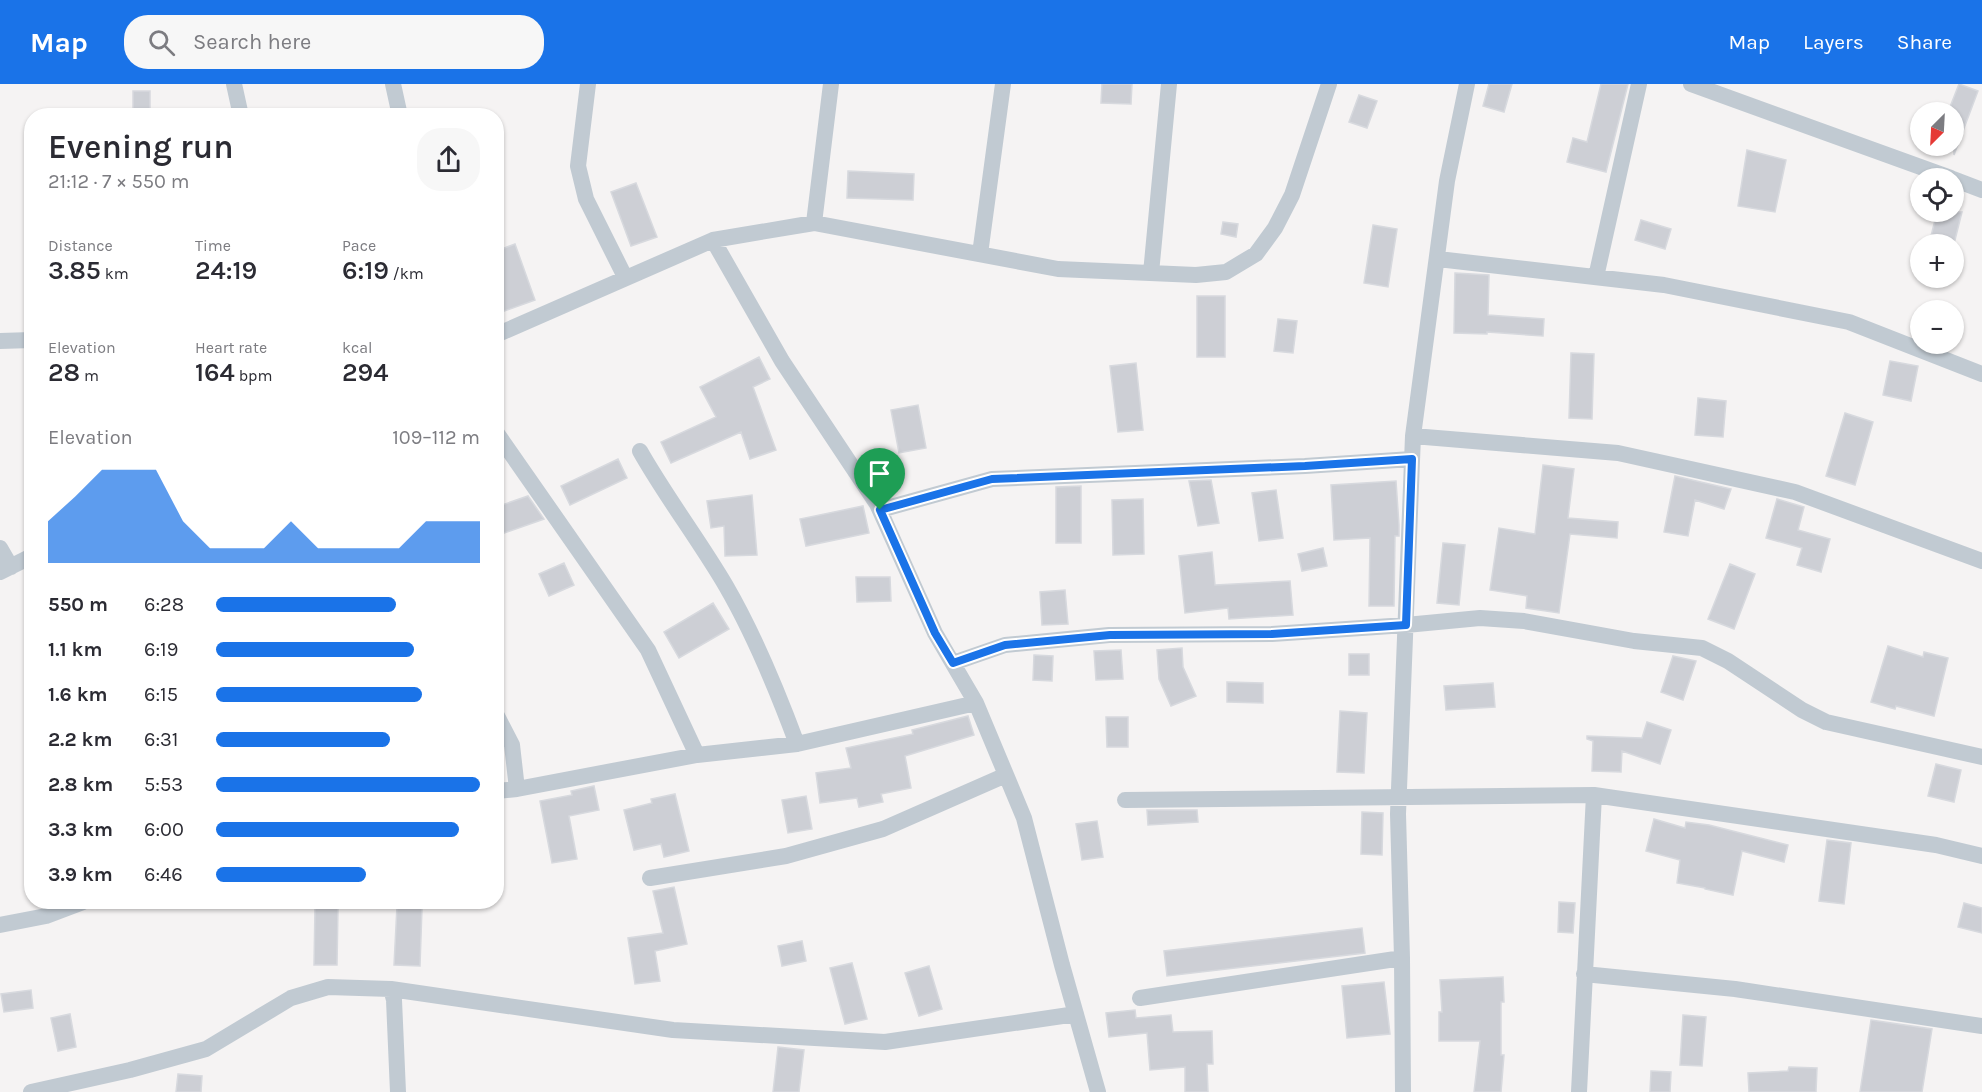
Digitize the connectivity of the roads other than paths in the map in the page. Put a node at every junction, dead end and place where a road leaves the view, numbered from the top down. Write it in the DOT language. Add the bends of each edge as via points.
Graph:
graph roads {
  1 [pos="234,84"];
  2 [pos="393,84"];
  3 [pos="588,84"];
  4 [pos="831,84"];
  5 [pos="1003,84"];
  6 [pos="1169,84"];
  7 [pos="1329,84"];
  8 [pos="1467,84"];
  9 [pos="1639,84"];
  10 [pos="1691,84"];
  11 [pos="239,108"];
  12 [pos="398,108"];
  13 [pos="1922,168"];
  14 [pos="1964,183"];
  15 [pos="1982,190"];
  16 [pos="814,223"];
  17 [pos="713,240"];
  18 [pos="980,254"];
  19 [pos="1438,259"];
  20 [pos="1151,273"];
  21 [pos="1596,277"];
  22 [pos="625,278"];
  23 [pos="504,331"];
  24 [pos="24,340"];
  25 [pos="0,341"];
  26 [pos="1982,374"];
  27 [pos="1413,436"];
  28 [pos="504,443"];
  29 [pos="640,451"];
  30 [pos="1412,459"];
  31 [pos="880,510"];
  32 [pos="0,548"];
  33 [pos="24,560"];
  34 [pos="1982,561"];
  35 [pos="6,569"];
  36 [pos="1406,625"];
  37 [pos="953,663"];
  38 [pos="976,703"];
  39 [pos="504,730"];
  40 [pos="797,744"];
  41 [pos="697,755"];
  42 [pos="1982,758"];
  43 [pos="1006,775"];
  44 [pos="517,789"];
  45 [pos="504,790"];
  46 [pos="1594,795"];
  47 [pos="1398,796"];
  48 [pos="1125,800"];
  49 [pos="1982,856"];
  50 [pos="650,878"];
  51 [pos="64,909"];
  52 [pos="0,925"];
  53 [pos="1402,958"];
  54 [pos="1584,974"];
  55 [pos="391,989"];
  56 [pos="1140,998"];
  57 [pos="1076,1014"];
  58 [pos="1982,1026"];
  59 [pos="31,1092"];
  60 [pos="398,1092"];
  61 [pos="1098,1092"];
  62 [pos="1403,1092"];
  63 [pos="1579,1092"];
  1 -- 11 [label="street"];
  2 -- 12 [label="street"];
  3 -- 22 [label="street" via="578,166 586,199"];
  4 -- 16 [label="street"];
  5 -- 18 [label="street"];
  6 -- 20 [label="street"];
  7 -- 20 [label="street" via="1292,195 1257,254 1226,272"];
  8 -- 19 [label="street" via="1447,181"];
  9 -- 21 [label="street"];
  10 -- 13 [label="street"];
  14 -- 15 [label="street"];
  16 -- 17 [label="street"];
  16 -- 18 [label="street"];
  17 -- 22 [label="street"];
  17 -- 31 [label="street" via="782,361"];
  18 -- 20 [label="street" via="1058,269"];
  19 -- 21 [label="street"];
  19 -- 27 [label="street"];
  21 -- 26 [label="street" via="1664,285 1849,322"];
  22 -- 23 [label="street"];
  24 -- 25 [label="street"];
  27 -- 30 [label="street"];
  27 -- 34 [label="street" via="1618,453 1795,492"];
  28 -- 41 [label="street" via="648,650"];
  29 -- 40 [label="street" via="726,586 771,676"];
  30 -- 31 [label="street" via="992,479"];
  30 -- 36 [label="street"];
  31 -- 37 [label="street" via="935,633"];
  32 -- 35 [label="street"];
  33 -- 35 [label="street"];
  36 -- 37 [label="street" via="1272,634 1110,635 1005,645"];
  36 -- 42 [label="street" via="1502,619 1702,648 1826,722"];
  36 -- 47 [label="street"];
  37 -- 38 [label="street"];
  38 -- 40 [label="street"];
  38 -- 43 [label="street"];
  39 -- 44 [label="street" via="512,745"];
  40 -- 41 [label="street"];
  41 -- 44 [label="street"];
  43 -- 50 [label="street" via="883,829 786,856"];
  43 -- 57 [label="street" via="1024,818"];
  44 -- 45 [label="street"];
  46 -- 47 [label="street"];
  46 -- 49 [label="street" via="1936,845"];
  46 -- 54 [label="street"];
  47 -- 48 [label="street"];
  47 -- 53 [label="street"];
  51 -- 52 [label="street"];
  53 -- 56 [label="street"];
  53 -- 62 [label="street"];
  54 -- 58 [label="street" via="1735,989"];
  54 -- 63 [label="street"];
  55 -- 57 [label="street" via="673,1030 885,1042"];
  55 -- 59 [label="street" via="328,987 291,998 206,1049"];
  55 -- 60 [label="street"];
  57 -- 61 [label="street"];
}
